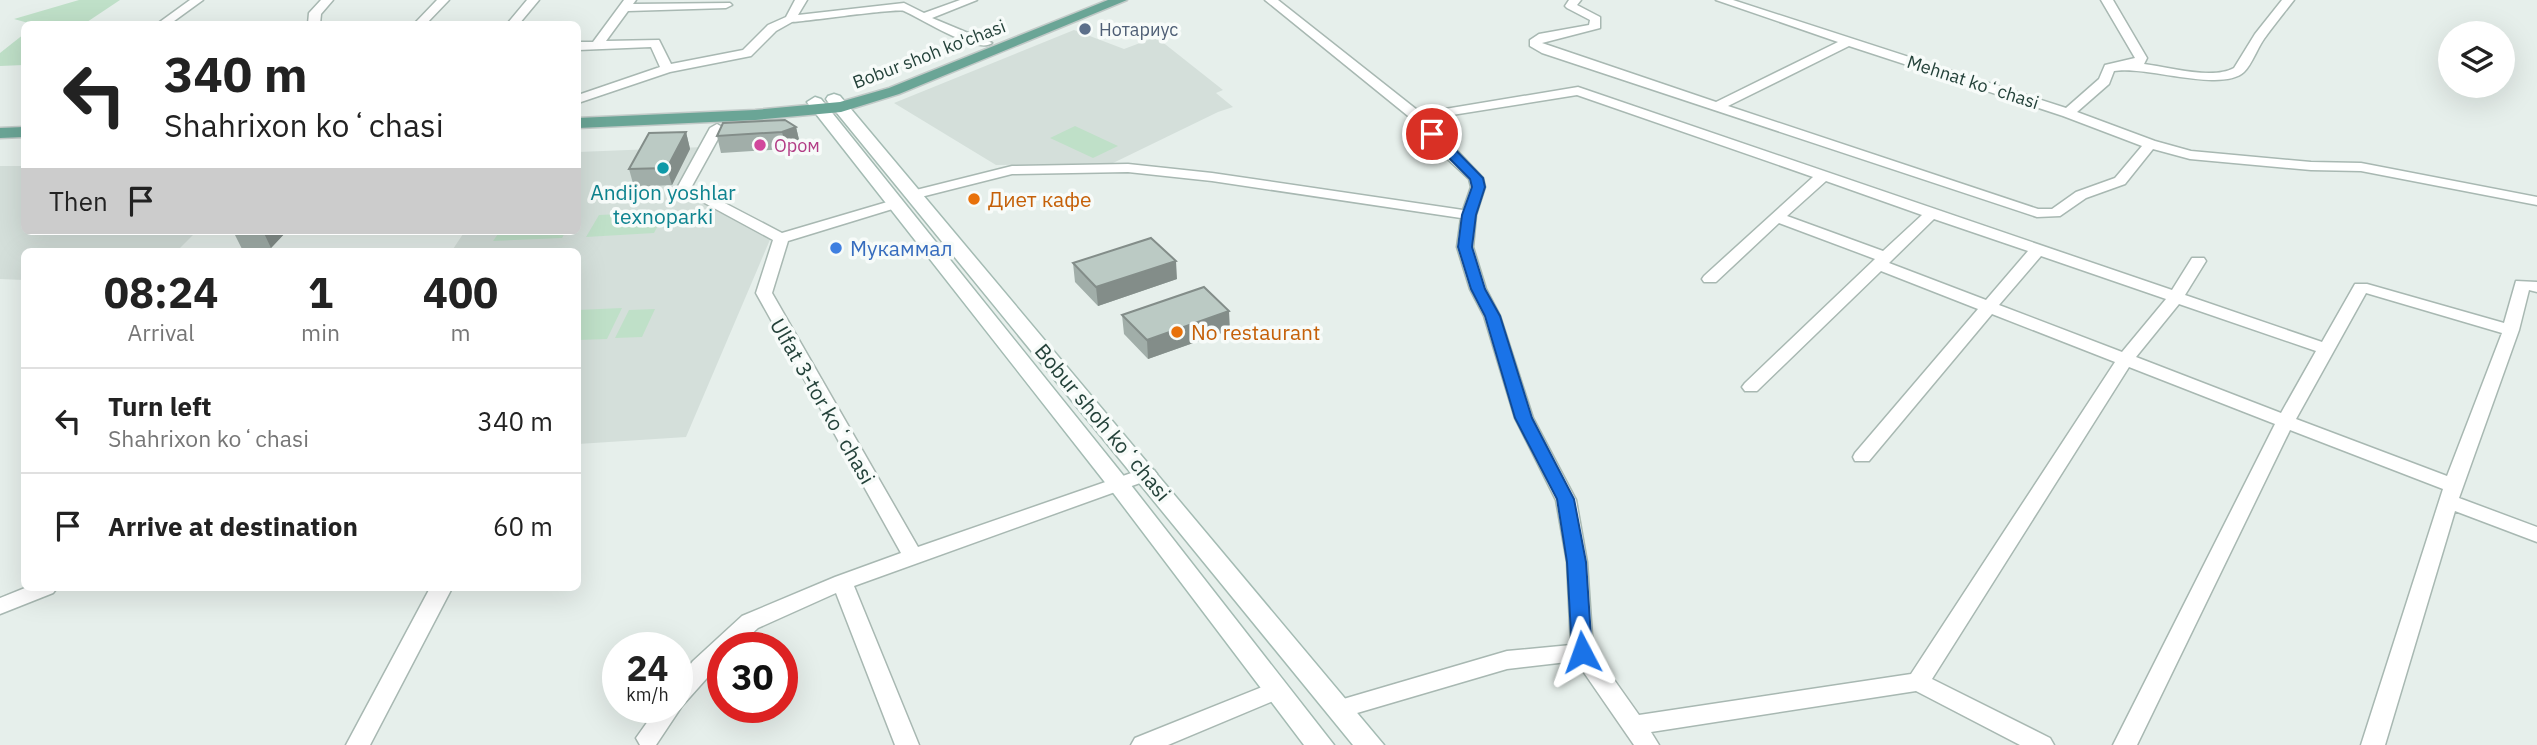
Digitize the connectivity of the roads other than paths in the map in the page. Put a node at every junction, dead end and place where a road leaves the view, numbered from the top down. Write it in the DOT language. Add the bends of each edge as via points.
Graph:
graph roads {
  1 [pos="197,0"];
  2 [pos="327,0"];
  3 [pos="443,0"];
  4 [pos="533,0"];
  5 [pos="801,0"];
  6 [pos="971,0"];
  7 [pos="1095,0"];
  8 [pos="1120,0"];
  9 [pos="1271,0"];
  10 [pos="1575,0"];
  11 [pos="1722,0"];
  12 [pos="2107,0"];
  13 [pos="2288,0"];
  14 [pos="628,4"];
  15 [pos="726,5"];
  16 [pos="925,18"];
  17 [pos="790,19"];
  18 [pos="167,21"];
  19 [pos="314,21"];
  20 [pos="423,21"];
  21 [pos="516,21"];
  22 [pos="1849,41"];
  23 [pos="986,43"];
  24 [pos="597,45"];
  25 [pos="581,46"];
  26 [pos="2130,65"];
  27 [pos="667,69"];
  28 [pos="581,98"];
  29 [pos="1718,106"];
  30 [pos="833,111"];
  31 [pos="581,113"];
  32 [pos="2067,113"];
  33 [pos="1418,117"];
  34 [pos="581,122"];
  35 [pos="717,128"];
  36 [pos="0,133"];
  37 [pos="21,134"];
  38 [pos="21,135"];
  39 [pos="2150,144"];
  40 [pos="0,145"];
  41 [pos="1824,175"];
  42 [pos="903,199"];
  43 [pos="2537,201"];
  44 [pos="1933,212"];
  45 [pos="1469,215"];
  46 [pos="1777,217"];
  47 [pos="781,238"];
  48 [pos="2039,248"];
  49 [pos="1882,261"];
  50 [pos="2198,261"];
  51 [pos="1710,279"];
  52 [pos="2537,287"];
  53 [pos="2176,297"];
  54 [pos="1987,306"];
  55 [pos="2511,330"];
  56 [pos="2326,349"];
  57 [pos="2126,358"];
  58 [pos="1751,387"];
  59 [pos="2286,421"];
  60 [pos="1862,457"];
  61 [pos="1147,474"];
  62 [pos="1119,485"];
  63 [pos="2451,493"];
  64 [pos="2537,535"];
  65 [pos="913,557"];
  66 [pos="842,582"];
  67 [pos="38,591"];
  68 [pos="439,591"];
  69 [pos="0,606"];
  70 [pos="1582,652"];
  71 [pos="693,678"];
  72 [pos="1918,682"];
  73 [pos="1277,690"];
  74 [pos="1340,709"];
  75 [pos="659,723"];
  76 [pos="1633,725"];
  77 [pos="648,737"];
  78 [pos="358,745"];
  79 [pos="907,745"];
  80 [pos="1143,745"];
  81 [pos="1320,745"];
  82 [pos="1370,745"];
  83 [pos="1647,745"];
  84 [pos="2042,745"];
  85 [pos="2124,745"];
  86 [pos="2373,745"];
  1 -- 18 [label="street"];
  2 -- 19 [label="street" via="315,13"];
  3 -- 20 [label="street"];
  4 -- 21 [label="street"];
  5 -- 17 [label="street"];
  6 -- 16 [label="street"];
  7 -- 23 [label="main road, Bobur shoh ko'chasi"];
  8 -- 30 [label="main road, Bobur shoh ko'chasi"];
  9 -- 33 [label="street"];
  10 -- 29 [label="street" via="1573,9 1596,19 1594,28 1543,37 1534,43"];
  11 -- 22 [label="street, Mehnat koʻchasi"];
  12 -- 26 [label="street" via="2141,58"];
  13 -- 26 [label="street" via="2232,74 2198,76"];
  14 -- 15 [label="street"];
  14 -- 24 [label="street"];
  16 -- 17 [label="street" via="904,6"];
  16 -- 23 [label="street"];
  17 -- 27 [label="street" via="772,28 747,53"];
  22 -- 29 [label="street"];
  22 -- 32 [label="street, Mehnat koʻchasi"];
  23 -- 30 [label="main road, Bobur shoh ko'chasi" via="887,82"];
  24 -- 25 [label="street"];
  24 -- 27 [label="street" via="655,43"];
  26 -- 32 [label="street, Mehnat koʻchasi" via="2109,68 2105,80"];
  27 -- 28 [label="street"];
  29 -- 39 [label="street" via="2044,214 2120,181"];
  30 -- 31 [label="main road, Bobur shoh ko'chasi"];
  30 -- 34 [label="main road, Bobur shoh ko'chasi"];
  30 -- 42 [label="main road, Bobur shoh koʻchasi"];
  32 -- 39 [label="street"];
  33 -- 41 [label="street" via="1578,91"];
  33 -- 45 [label="street" via="1476,178 1478,187"];
  35 -- 47 [label="street" via="684,188"];
  36 -- 37 [label="main road"];
  38 -- 40 [label="main road"];
  39 -- 43 [label="street" via="2218,160 2381,169"];
  41 -- 44 [label="street"];
  41 -- 46 [label="street"];
  42 -- 45 [label="street" via="1012,170 1128,168"];
  42 -- 47 [label="street"];
  42 -- 61 [label="main road, Bobur shoh koʻchasi"];
  42 -- 62 [label="main road, Bobur shoh koʻchasi"];
  44 -- 48 [label="street"];
  44 -- 49 [label="street"];
  45 -- 70 [label="street" via="1465,247 1478,289 1492,316 1524,418 1566,499 1577,562"];
  46 -- 49 [label="street"];
  46 -- 51 [label="street"];
  47 -- 65 [label="street, Ulfat 3-tor koʻchasi" via="764,293"];
  48 -- 53 [label="street"];
  48 -- 54 [label="street"];
  49 -- 54 [label="street"];
  49 -- 58 [label="street"];
  50 -- 53 [label="street"];
  52 -- 55 [label="street" via="2522,284"];
  53 -- 56 [label="street"];
  53 -- 57 [label="street"];
  54 -- 57 [label="street"];
  54 -- 60 [label="street"];
  55 -- 56 [label="street" via="2361,287"];
  55 -- 63 [label="street"];
  56 -- 59 [label="street"];
  57 -- 59 [label="street"];
  57 -- 72 [label="street"];
  59 -- 63 [label="street"];
  59 -- 85 [label="street"];
  61 -- 62 [label="street"];
  61 -- 74 [label="main road, Bobur shoh koʻchasi"];
  62 -- 65 [label="street"];
  62 -- 73 [label="main road, Bobur shoh koʻchasi"];
  63 -- 64 [label="street"];
  63 -- 86 [label="street"];
  65 -- 66 [label="street"];
  66 -- 71 [label="street" via="750,622"];
  66 -- 79 [label="street"];
  67 -- 69 [label="street"];
  68 -- 78 [label="street"];
  70 -- 74 [label="street" via="1507,660"];
  70 -- 76 [label="street"];
  72 -- 76 [label="street"];
  72 -- 84 [label="street"];
  73 -- 80 [label="street"];
  73 -- 81 [label="main road, Bobur shoh koʻchasi"];
  74 -- 82 [label="main road, Bobur shoh koʻchasi"];
  75 -- 77 [label="street"];
  76 -- 83 [label="street"];
}
